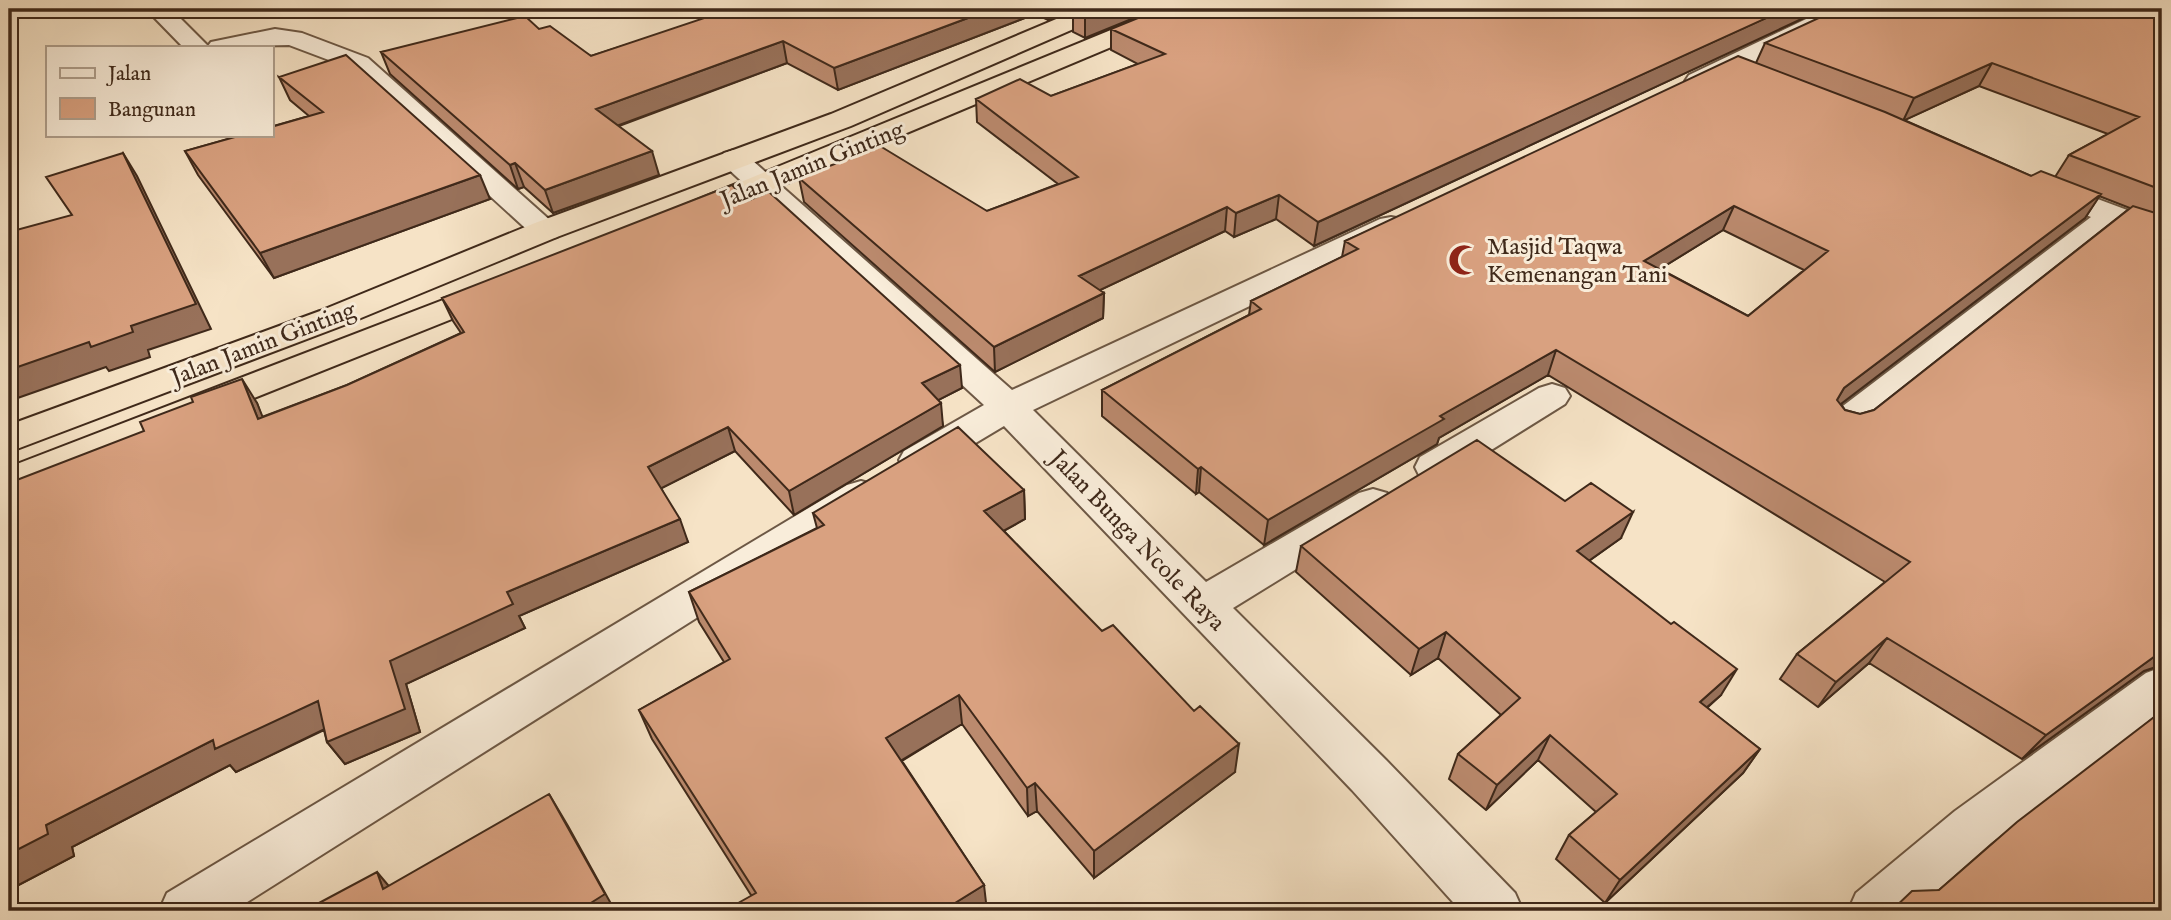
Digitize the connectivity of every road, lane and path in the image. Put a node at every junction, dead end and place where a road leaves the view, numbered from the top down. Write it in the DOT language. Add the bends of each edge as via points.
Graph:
graph roads {
  1 [pos="158,9"];
  2 [pos="1100,9"];
  3 [pos="1182,9"];
  4 [pos="1848,9"];
  5 [pos="1786,14"];
  6 [pos="1812,23"];
  7 [pos="196,46"];
  8 [pos="225,46"];
  9 [pos="1666,96"];
  10 [pos="749,172"];
  11 [pos="2023,180"];
  12 [pos="2112,215"];
  13 [pos="1413,216"];
  14 [pos="660,225"];
  15 [pos="547,230"];
  16 [pos="2162,234"];
  17 [pos="530,277"];
  18 [pos="1552,396"];
  19 [pos="1008,407"];
  20 [pos="1844,424"];
  21 [pos="9,439"];
  22 [pos="9,482"];
  23 [pos="1202,605"];
  24 [pos="2162,686"];
  25 [pos="186,911"];
  26 [pos="1496,911"];
  27 [pos="1875,911"];
  1 -- 7 [label="street"];
  2 -- 10 [label="highway, Jalan Jamin Ginting" via="841,120"];
  3 -- 10 [label="highway, Jalan Jamin Ginting"];
  4 -- 6 [label="street"];
  5 -- 6 [label="street"];
  6 -- 9 [label="street" via="1742,71"];
  8 -- 15 [label="street" via="275,36 293,38 359,63"];
  10 -- 14 [label="highway, Jalan Jamin Ginting"];
  10 -- 15 [label="highway, Jalan Jamin Ginting"];
  10 -- 19 [label="street, Jalan Bunga Ncole Raya"];
  11 -- 12 [label="street"];
  12 -- 16 [label="street"];
  12 -- 20 [label="street"];
  13 -- 19 [label="street"];
  15 -- 21 [label="highway, Jalan Jamin Ginting" via="331,318"];
  17 -- 22 [label="highway, Jalan Jamin Ginting"];
  18 -- 23 [label="street"];
  19 -- 23 [label="street, Jalan Bunga Ncole Raya"];
  19 -- 25 [label="street"];
  23 -- 26 [label="street, Jalan Bunga Ncole Raya"];
  24 -- 27 [label="street" via="1973,827"];
}
